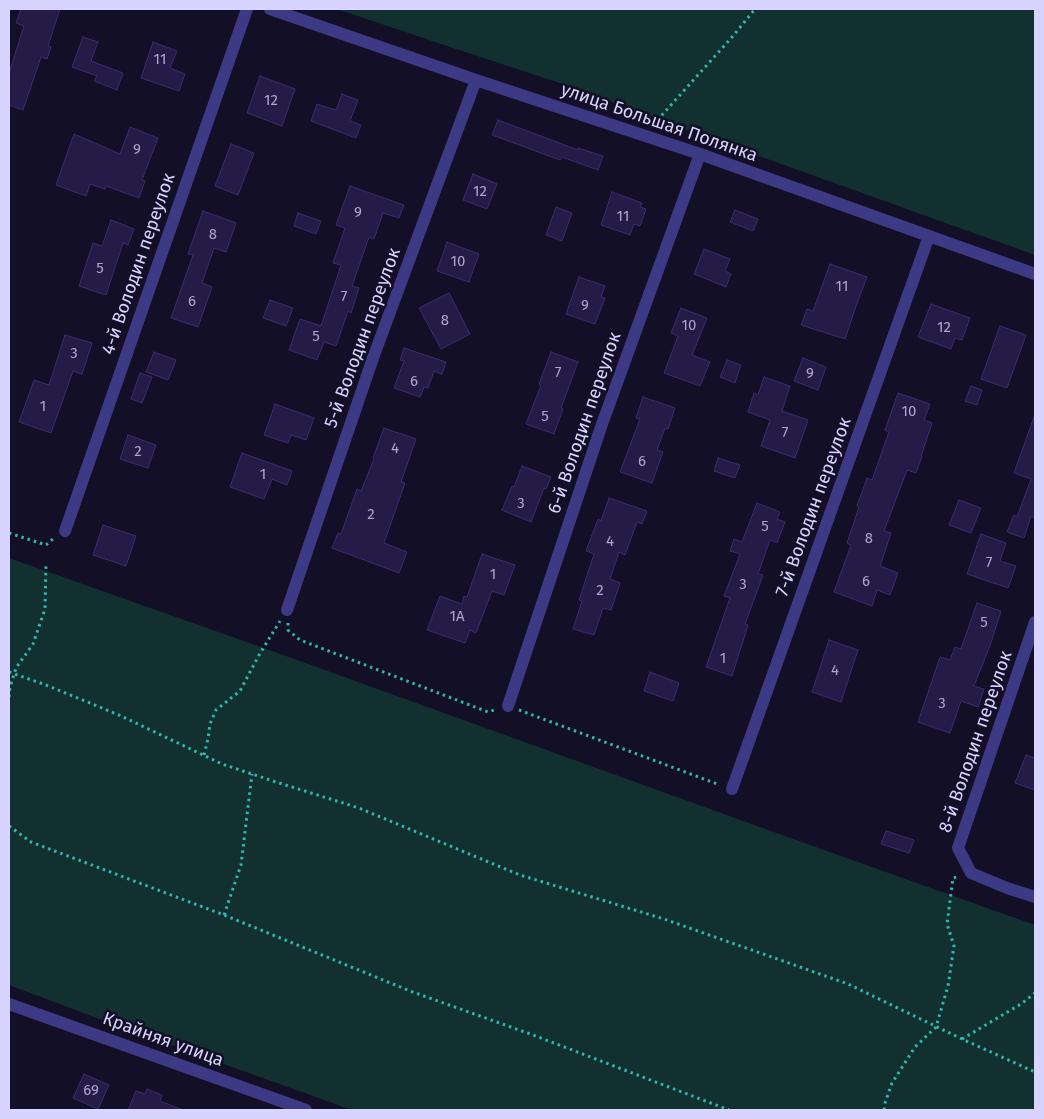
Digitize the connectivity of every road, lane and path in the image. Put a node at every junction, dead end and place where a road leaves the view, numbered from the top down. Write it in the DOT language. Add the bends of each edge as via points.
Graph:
graph roads {
  1 [pos="247,9"];
  2 [pos="270,9"];
  3 [pos="755,9"];
  4 [pos="476,80"];
  5 [pos="643,136"];
  6 [pos="700,154"];
  7 [pos="929,236"];
  8 [pos="1035,274"];
  9 [pos="65,531"];
  10 [pos="9,532"];
  11 [pos="46,564"];
  12 [pos="287,610"];
  13 [pos="1035,622"];
  14 [pos="9,672"];
  15 [pos="14,674"];
  16 [pos="9,697"];
  17 [pos="508,706"];
  18 [pos="204,755"];
  19 [pos="252,774"];
  20 [pos="732,789"];
  21 [pos="9,826"];
  22 [pos="971,873"];
  23 [pos="1035,897"];
  24 [pos="224,915"];
  25 [pos="1035,993"];
  26 [pos="9,1004"];
  27 [pos="936,1027"];
  28 [pos="962,1039"];
  29 [pos="1035,1072"];
  30 [pos="306,1110"];
  31 [pos="729,1110"];
  32 [pos="884,1110"];
  1 -- 9 [label="street, 4-й Володин переулок"];
  2 -- 4 [label="street, улица Большая Полянка"];
  3 -- 5 [label="path"];
  4 -- 5 [label="street, улица Большая Полянка"];
  4 -- 12 [label="street, 5-й Володин переулок" via="373,358"];
  5 -- 6 [label="street, улица Большая Полянка"];
  6 -- 7 [label="street, улица Большая Полянка"];
  6 -- 17 [label="street, 6-й Володин переулок" via="601,427"];
  7 -- 8 [label="street, улица Большая Полянка"];
  7 -- 20 [label="street, 7-й Володин переулок"];
  9 -- 10 [label="path" via="46,545"];
  11 -- 15 [label="path" via="45,609 33,644"];
  12 -- 18 [label="path" via="240,691 216,710"];
  13 -- 22 [label="street, 8-й Володин переулок" via="958,848"];
  14 -- 15 [label="path"];
  15 -- 16 [label="path"];
  15 -- 18 [label="path" via="119,715"];
  18 -- 19 [label="path"];
  19 -- 24 [label="path" via="241,864"];
  19 -- 27 [label="path" via="359,808 520,874 664,919 848,984"];
  21 -- 24 [label="path" via="31,842"];
  22 -- 23 [label="street"];
  22 -- 27 [label="path" via="953,878 947,924 954,946 948,986"];
  24 -- 31 [label="path" via="410,991"];
  25 -- 28 [label="path"];
  26 -- 30 [label="street, Крайняя улица"];
  27 -- 28 [label="path"];
  27 -- 32 [label="path" via="915,1047 892,1083"];
  28 -- 29 [label="path"];
}
